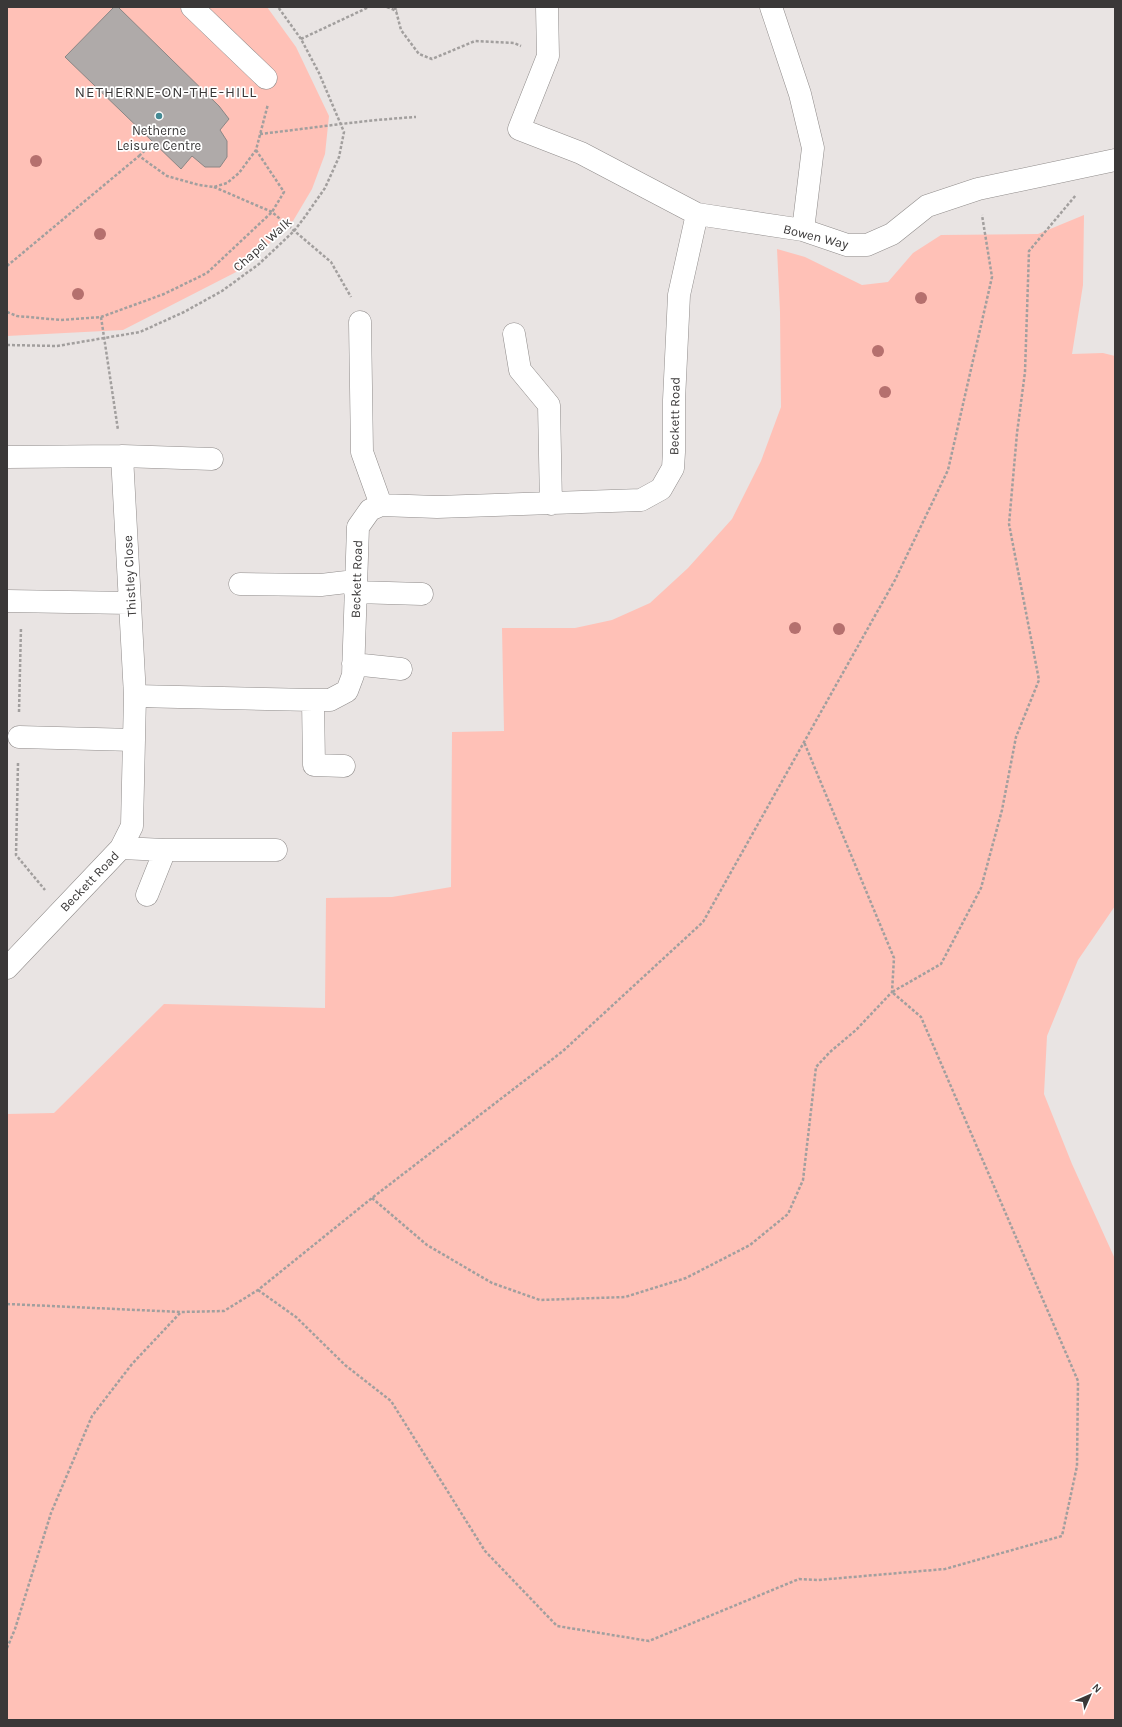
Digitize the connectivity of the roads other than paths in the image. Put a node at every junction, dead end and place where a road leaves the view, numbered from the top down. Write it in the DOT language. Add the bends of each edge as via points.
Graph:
graph roads {
  1 [pos="192,7"];
  2 [pos="547,7"];
  3 [pos="771,7"];
  4 [pos="266,78"];
  5 [pos="1109,162"];
  6 [pos="697,214"];
  7 [pos="803,230"];
  8 [pos="360,322"];
  9 [pos="514,334"];
  10 [pos="122,456"];
  11 [pos="7,457"];
  12 [pos="212,459"];
  13 [pos="551,504"];
  14 [pos="381,505"];
  15 [pos="240,584"];
  16 [pos="355,586"];
  17 [pos="422,594"];
  18 [pos="7,601"];
  19 [pos="130,603"];
  20 [pos="353,664"];
  21 [pos="401,669"];
  22 [pos="135,696"];
  23 [pos="313,700"];
  24 [pos="19,737"];
  25 [pos="134,740"];
  26 [pos="344,766"];
  27 [pos="121,848"];
  28 [pos="165,850"];
  29 [pos="276,850"];
  30 [pos="147,895"];
  31 [pos="7,968"];
  1 -- 4 [label="street"];
  2 -- 6 [label="street, Bowen Way" via="548,56 519,129 581,153"];
  3 -- 7 [label="street" via="800,94 813,148"];
  5 -- 7 [label="street, Bowen Way" via="978,189 927,206 892,234 867,245 847,245"];
  6 -- 7 [label="street, Bowen Way"];
  6 -- 13 [label="street, Beckett Road" via="679,295 672,468 661,489 641,500"];
  8 -- 14 [label="street" via="362,452"];
  9 -- 13 [label="street" via="520,370 549,406"];
  10 -- 11 [label="street"];
  10 -- 12 [label="street"];
  10 -- 19 [label="street, Thistley Close"];
  13 -- 14 [label="street, Beckett Road" via="437,507"];
  14 -- 16 [label="street, Beckett Road" via="370,510 358,527"];
  15 -- 16 [label="street"];
  16 -- 17 [label="street"];
  16 -- 20 [label="street, Beckett Road"];
  18 -- 19 [label="street"];
  19 -- 22 [label="street, Thistley Close"];
  20 -- 21 [label="street"];
  20 -- 23 [label="street, Beckett Road" via="353,675 347,692 330,700"];
  22 -- 23 [label="street, Beckett Road"];
  22 -- 25 [label="street, Beckett Road"];
  23 -- 26 [label="street" via="314,765"];
  24 -- 25 [label="street"];
  25 -- 27 [label="street, Beckett Road" via="132,826"];
  27 -- 28 [label="street"];
  27 -- 31 [label="street, Beckett Road"];
  28 -- 29 [label="street"];
  28 -- 30 [label="street"];
}
